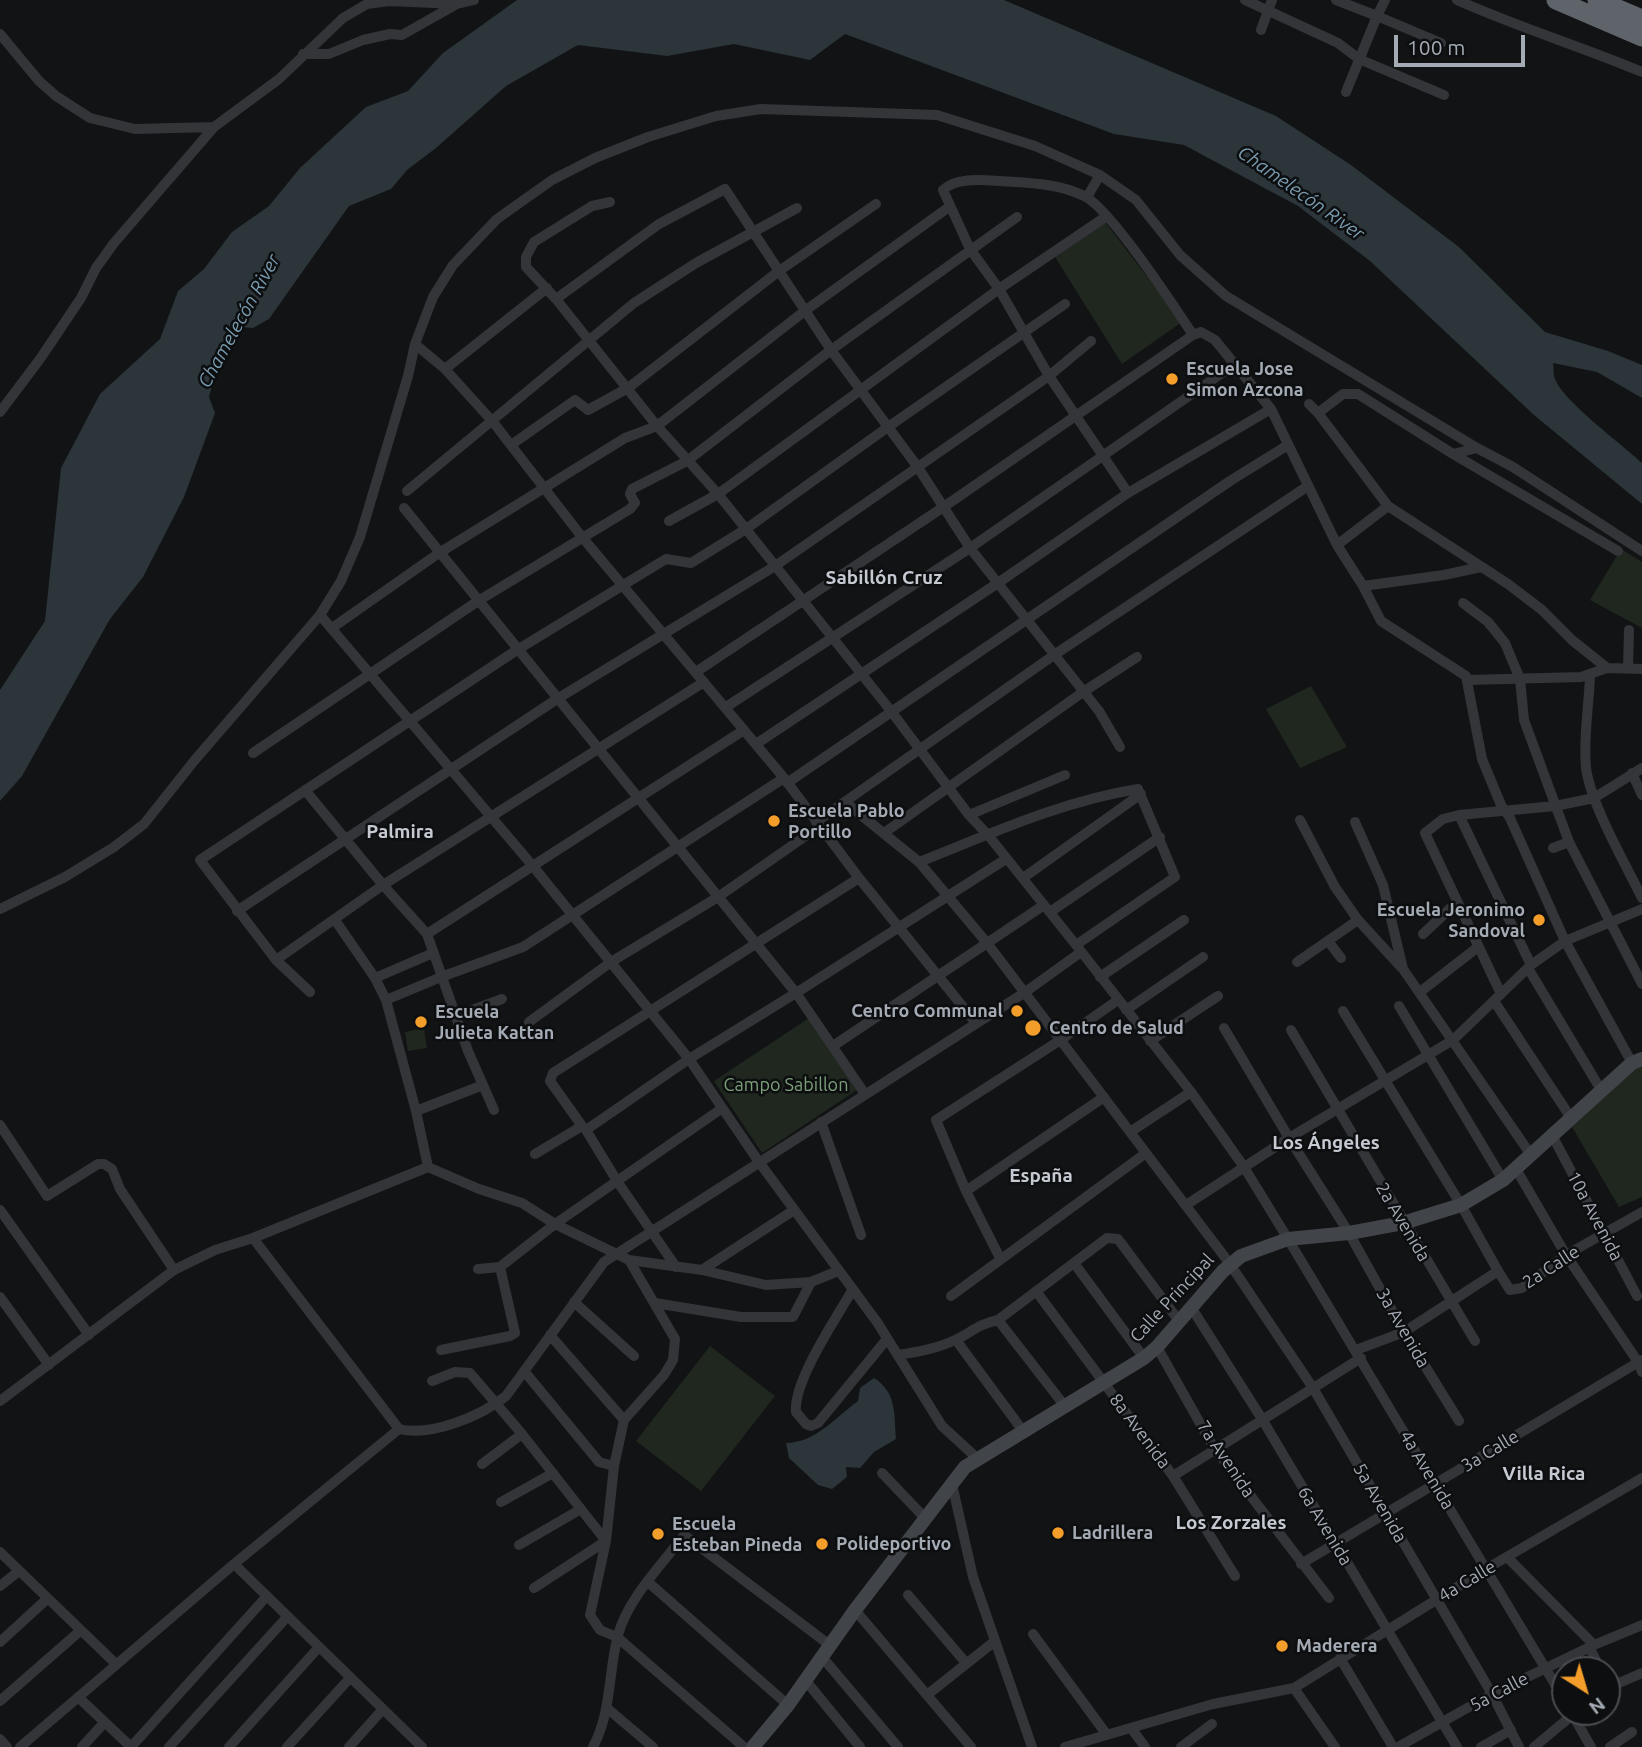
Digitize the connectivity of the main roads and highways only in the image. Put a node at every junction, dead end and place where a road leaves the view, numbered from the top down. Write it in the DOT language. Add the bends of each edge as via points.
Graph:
graph roads {
  1 [pos="1556,0"];
  2 [pos="1597,0"];
  3 [pos="1642,19"];
  4 [pos="1642,37"];
  1 -- 4 [label="highway"];
  2 -- 3 [label="highway"];
}
